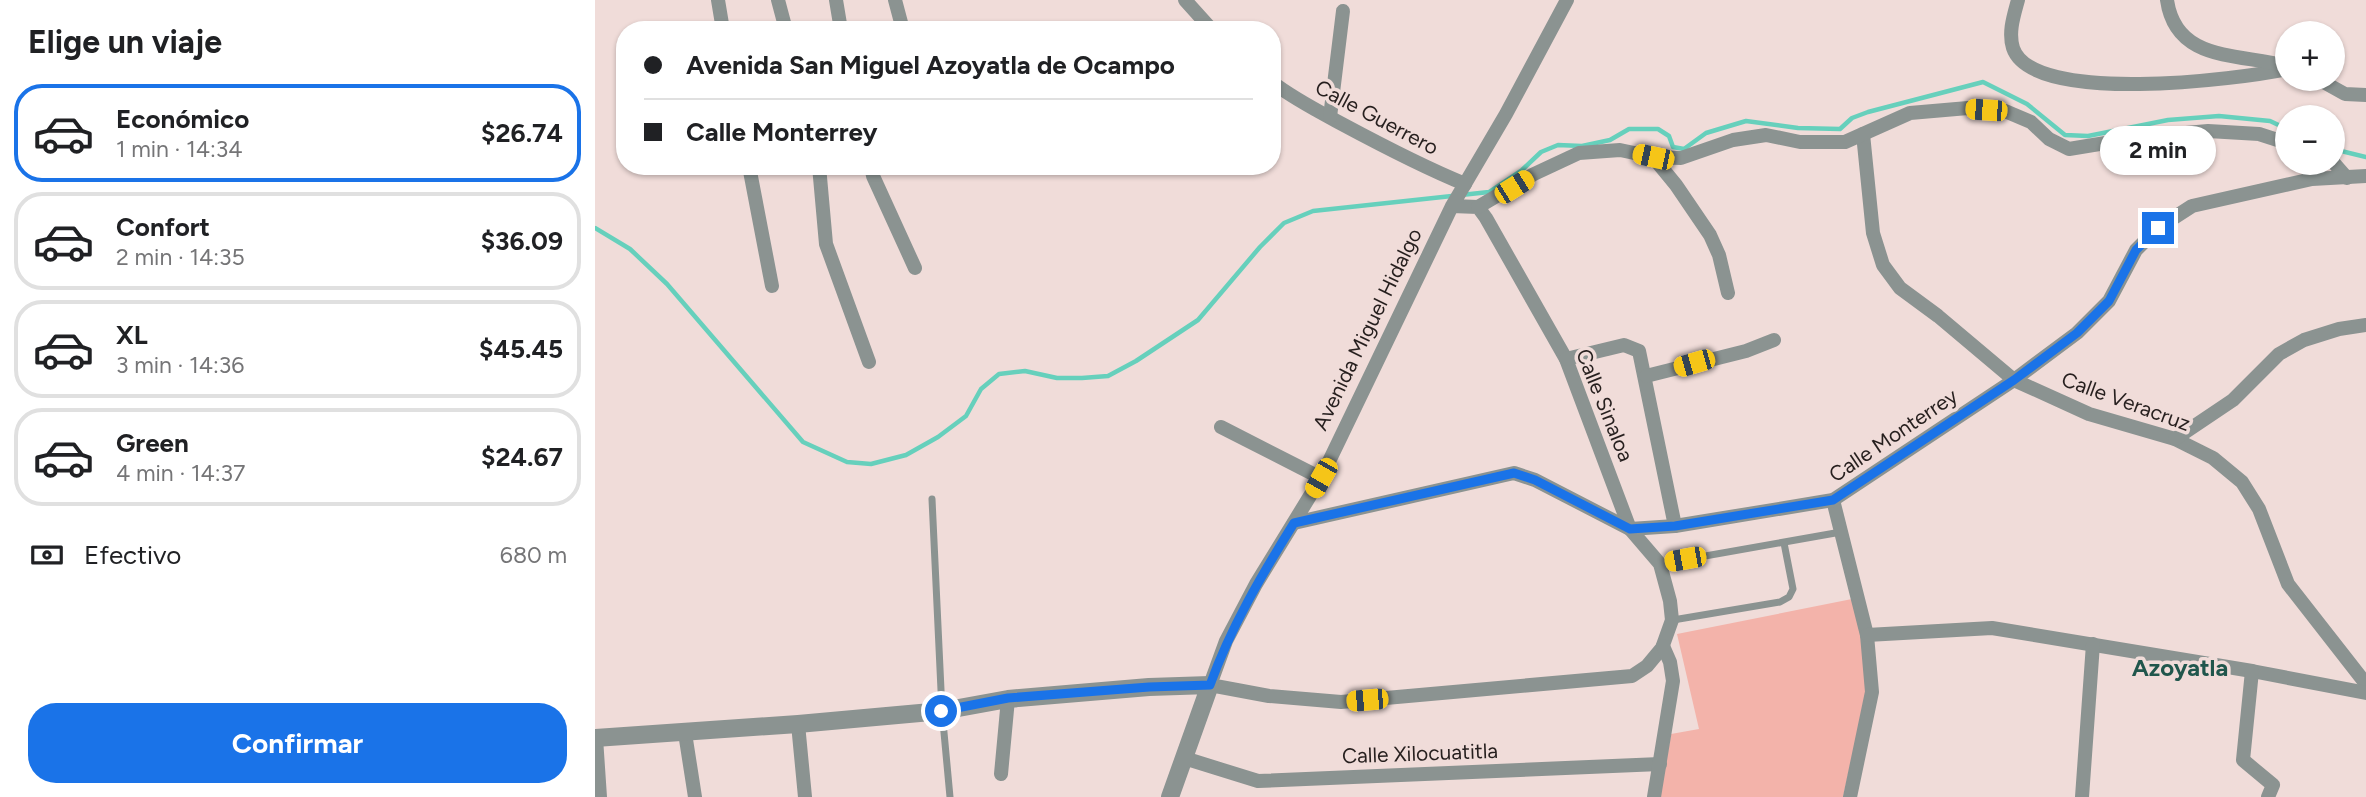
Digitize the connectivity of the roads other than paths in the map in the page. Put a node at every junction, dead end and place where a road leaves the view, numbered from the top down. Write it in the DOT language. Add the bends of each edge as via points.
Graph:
graph roads {
  1 [pos="717,0"];
  2 [pos="778,0"];
  3 [pos="836,0"];
  4 [pos="895,0"];
  5 [pos="1185,0"];
  6 [pos="1567,0"];
  7 [pos="2018,0"];
  8 [pos="2168,0"];
  9 [pos="1343,11"];
  10 [pos="721,21"];
  11 [pos="784,21"];
  12 [pos="840,21"];
  13 [pos="901,21"];
  14 [pos="1204,21"];
  15 [pos="2275,63"];
  16 [pos="2275,70"];
  17 [pos="1281,89"];
  18 [pos="2340,91"];
  19 [pos="2366,95"];
  20 [pos="1330,117"];
  21 [pos="1863,134"];
  22 [pos="2275,139"];
  23 [pos="1653,157"];
  24 [pos="751,175"];
  25 [pos="820,175"];
  26 [pos="873,175"];
  27 [pos="2344,175"];
  28 [pos="2366,176"];
  29 [pos="2347,178"];
  30 [pos="1465,184"];
  31 [pos="1452,206"];
  32 [pos="1478,207"];
  33 [pos="915,268"];
  34 [pos="772,286"];
  35 [pos="1728,293"];
  36 [pos="2366,325"];
  37 [pos="1774,340"];
  38 [pos="1566,359"];
  39 [pos="869,362"];
  40 [pos="1646,376"];
  41 [pos="2014,380"];
  42 [pos="1221,427"];
  43 [pos="2175,439"];
  44 [pos="1321,478"];
  45 [pos="932,499"];
  46 [pos="1833,500"];
  47 [pos="1294,523"];
  48 [pos="1675,526"];
  49 [pos="1630,529"];
  50 [pos="1841,532"];
  51 [pos="1784,542"];
  52 [pos="1660,564"];
  53 [pos="1672,620"];
  54 [pos="1867,635"];
  55 [pos="2093,644"];
  56 [pos="1662,647"];
  57 [pos="2252,671"];
  58 [pos="2366,684"];
  59 [pos="1210,685"];
  60 [pos="2366,694"];
  61 [pos="1008,698"];
  62 [pos="941,711"];
  63 [pos="798,724"];
  64 [pos="685,733"];
  65 [pos="595,738"];
  66 [pos="1184,758"];
  67 [pos="1660,764"];
  68 [pos="1001,774"];
  69 [pos="600,797"];
  70 [pos="695,797"];
  71 [pos="804,797"];
  72 [pos="950,797"];
  73 [pos="1170,797"];
  74 [pos="1654,797"];
  75 [pos="1850,797"];
  76 [pos="2082,797"];
  77 [pos="2268,797"];
  1 -- 10 [label="street"];
  2 -- 11 [label="street"];
  3 -- 12 [label="street"];
  4 -- 13 [label="street"];
  5 -- 14 [label="street"];
  6 -- 30 [label="street, Avenida Miguel Hidalgo"];
  7 -- 16 [label="street" via="2011,30 2014,50 2028,66 2063,80 2173,84"];
  8 -- 15 [label="street" via="2171,20 2187,40 2209,52"];
  9 -- 20 [label="street"];
  17 -- 20 [label="street, Calle Guerrero"];
  18 -- 19 [label="street"];
  20 -- 30 [label="street, Calle Guerrero"];
  21 -- 22 [label="street" via="1910,113 1968,108 2005,111 2031,122 2069,149 2208,131"];
  21 -- 23 [label="street" via="1828,143 1766,135 1733,140 1681,158"];
  21 -- 41 [label="street, Calle Veracruz" via="1874,233 1883,265 1900,288"];
  23 -- 32 [label="street" via="1620,150 1579,153"];
  23 -- 35 [label="street" via="1710,234"];
  24 -- 34 [label="street"];
  25 -- 39 [label="street" via="826,244"];
  26 -- 33 [label="street"];
  27 -- 29 [label="street"];
  28 -- 29 [label="street, Calle Monterrey"];
  29 -- 41 [label="street, Calle Monterrey" via="2312,178 2192,206 2158,228 2136,250 2109,301 2085,325"];
  30 -- 31 [label="street, Avenida Miguel Hidalgo"];
  31 -- 32 [label="street"];
  31 -- 44 [label="street, Avenida Miguel Hidalgo"];
  32 -- 38 [label="street, Calle Sinaloa"];
  36 -- 43 [label="street" via="2339,329 2287,349 2233,400"];
  37 -- 40 [label="street"];
  38 -- 40 [label="street" via="1624,345 1639,351"];
  38 -- 49 [label="street, Calle Sinaloa"];
  40 -- 48 [label="street"];
  41 -- 43 [label="street, Calle Veracruz" via="2089,414"];
  41 -- 46 [label="street, Calle Monterrey"];
  42 -- 44 [label="street"];
  43 -- 58 [label="street, Calle Veracruz" via="2213,458 2242,482 2259,509 2288,584"];
  44 -- 47 [label="street, Avenida Miguel Hidalgo"];
  45 -- 62 [label="lane"];
  46 -- 48 [label="street, Calle Monterrey"];
  46 -- 50 [label="street"];
  47 -- 49 [label="street" via="1514,473"];
  47 -- 59 [label="street, Avenida Miguel Hidalgo" via="1226,641"];
  48 -- 49 [label="street, Calle Monterrey"];
  49 -- 52 [label="street, Calle Sinaloa"];
  50 -- 51 [label="lane"];
  50 -- 54 [label="street"];
  51 -- 52 [label="lane"];
  51 -- 53 [label="lane" via="1793,589 1789,597"];
  52 -- 53 [label="street, Calle Sinaloa"];
  53 -- 56 [label="street, Calle Sinaloa"];
  54 -- 55 [label="street" via="1992,628"];
  54 -- 75 [label="street" via="1872,692"];
  55 -- 57 [label="street"];
  55 -- 76 [label="street"];
  56 -- 59 [label="street" via="1632,676 1341,702"];
  56 -- 67 [label="street" via="1673,681"];
  57 -- 60 [label="street"];
  57 -- 77 [label="street" via="2243,760 2273,785"];
  59 -- 61 [label="street"];
  59 -- 66 [label="street, Avenida Miguel Hidalgo"];
  61 -- 62 [label="street"];
  61 -- 68 [label="street"];
  62 -- 63 [label="street"];
  62 -- 72 [label="lane"];
  63 -- 64 [label="street"];
  63 -- 71 [label="street"];
  64 -- 65 [label="street"];
  64 -- 70 [label="street"];
  65 -- 69 [label="street"];
  66 -- 67 [label="street, Calle Xilocuatitla" via="1258,781"];
  66 -- 73 [label="street, Avenida Miguel Hidalgo"];
  67 -- 74 [label="street"];
}
